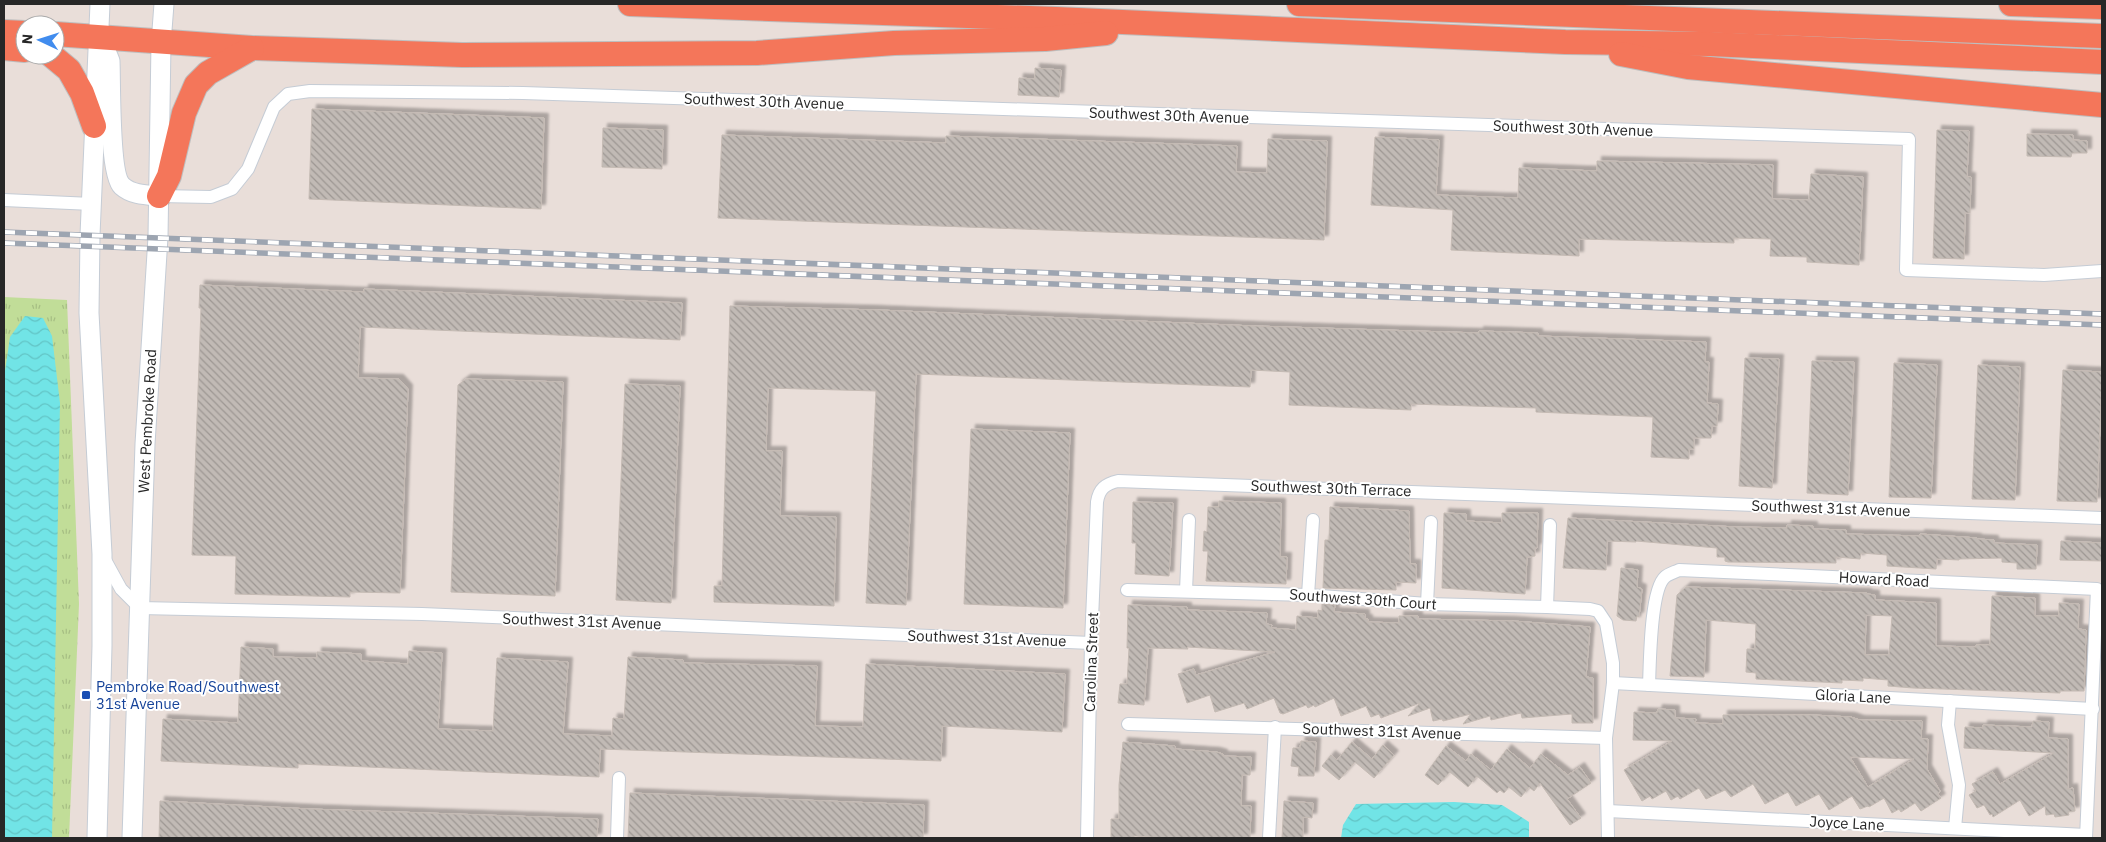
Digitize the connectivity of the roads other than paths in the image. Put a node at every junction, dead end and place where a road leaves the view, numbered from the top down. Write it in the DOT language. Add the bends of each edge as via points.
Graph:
graph roads {
  1 [pos="100,4"];
  2 [pos="164,4"];
  3 [pos="630,4"];
  4 [pos="1299,4"];
  5 [pos="2011,4"];
  6 [pos="2102,7"];
  7 [pos="1185,24"];
  8 [pos="65,34"];
  9 [pos="99,36"];
  10 [pos="2102,36"];
  11 [pos="1565,42"];
  12 [pos="161,43"];
  13 [pos="252,48"];
  14 [pos="2102,62"];
  15 [pos="62,65"];
  16 [pos="2102,105"];
  17 [pos="94,126"];
  18 [pos="159,196"];
  19 [pos="4,200"];
  20 [pos="92,204"];
  21 [pos="2102,271"];
  22 [pos="1103,487"];
  23 [pos="1559,497"];
  24 [pos="2102,518"];
  25 [pos="1189,520"];
  26 [pos="1313,520"];
  27 [pos="1431,522"];
  28 [pos="1550,525"];
  29 [pos="102,554"];
  30 [pos="1127,590"];
  31 [pos="1186,591"];
  32 [pos="1308,595"];
  33 [pos="1428,604"];
  34 [pos="1547,607"];
  35 [pos="140,608"];
  36 [pos="1091,643"];
  37 [pos="1613,683"];
  38 [pos="1649,685"];
  39 [pos="1950,701"];
  40 [pos="2092,708"];
  41 [pos="1128,724"];
  42 [pos="1275,728"];
  43 [pos="1606,738"];
  44 [pos="619,778"];
  45 [pos="1608,811"];
  46 [pos="1955,828"];
  47 [pos="2086,836"];
  48 [pos="96,838"];
  49 [pos="132,838"];
  50 [pos="617,838"];
  51 [pos="1087,838"];
  52 [pos="1269,838"];
  53 [pos="1608,838"];
  1 -- 9 [label="main road"];
  2 -- 12 [label="main road, West Pembroke Road"];
  3 -- 7 [label="highway"];
  4 -- 10 [label="highway"];
  5 -- 6 [label="highway"];
  7 -- 11 [label="highway"];
  7 -- 13 [label="highway" via="1045,39 894,43 757,53 462,55"];
  8 -- 9 [label="highway"];
  9 -- 12 [label="highway"];
  9 -- 17 [label="main road"];
  9 -- 18 [label="main road" via="110,61 114,165 121,185 134,193"];
  11 -- 14 [label="highway" via="1710,44"];
  11 -- 16 [label="highway" via="1688,67"];
  12 -- 13 [label="highway"];
  12 -- 18 [label="main road, West Pembroke Road"];
  13 -- 18 [label="highway" via="215,69 196,85 184,113 169,176"];
  15 -- 17 [label="highway" via="82,93"];
  17 -- 20 [label="main road"];
  18 -- 21 [label="street, Southwest 30th Avenue" via="211,197 232,189 248,169 274,107 288,94 310,92 533,93 1909,139 1906,270 2044,275"];
  18 -- 35 [label="main road, West Pembroke Road" via="145,444"];
  19 -- 20 [label="street"];
  20 -- 29 [label="main road" via="90,313"];
  22 -- 23 [label="street, Southwest 30th Terrace" via="1118,481"];
  22 -- 36 [label="street, Carolina Street" via="1097,500"];
  23 -- 24 [label="street, Southwest 31st Avenue"];
  25 -- 31 [label="street"];
  26 -- 32 [label="street"];
  27 -- 33 [label="street"];
  28 -- 34 [label="street"];
  29 -- 35 [label="street" via="121,589"];
  29 -- 48 [label="main road"];
  30 -- 31 [label="street, Southwest 30th Court"];
  31 -- 32 [label="street, Southwest 30th Court"];
  32 -- 33 [label="street, Southwest 30th Court"];
  33 -- 34 [label="street, Southwest 30th Court"];
  34 -- 37 [label="street, Southwest 30th Court" via="1598,611 1606,623"];
  35 -- 36 [label="street, Southwest 31st Avenue" via="422,614"];
  35 -- 49 [label="main road, West Pembroke Road"];
  36 -- 51 [label="street, Carolina Street"];
  37 -- 38 [label="street, Gloria Lane"];
  37 -- 43 [label="street"];
  38 -- 39 [label="street, Gloria Lane"];
  38 -- 40 [label="street, Howard Road" via="1657,590 1664,577 1679,570 2097,589"];
  39 -- 40 [label="street, Gloria Lane"];
  39 -- 46 [label="street" via="1948,725 1959,785"];
  40 -- 47 [label="street"];
  41 -- 42 [label="street, Southwest 31st Avenue"];
  42 -- 43 [label="street, Southwest 31st Avenue"];
  42 -- 52 [label="street"];
  43 -- 45 [label="street"];
  44 -- 50 [label="street"];
  45 -- 46 [label="street, Joyce Lane"];
  45 -- 53 [label="street"];
  46 -- 47 [label="street, Joyce Lane"];
}
